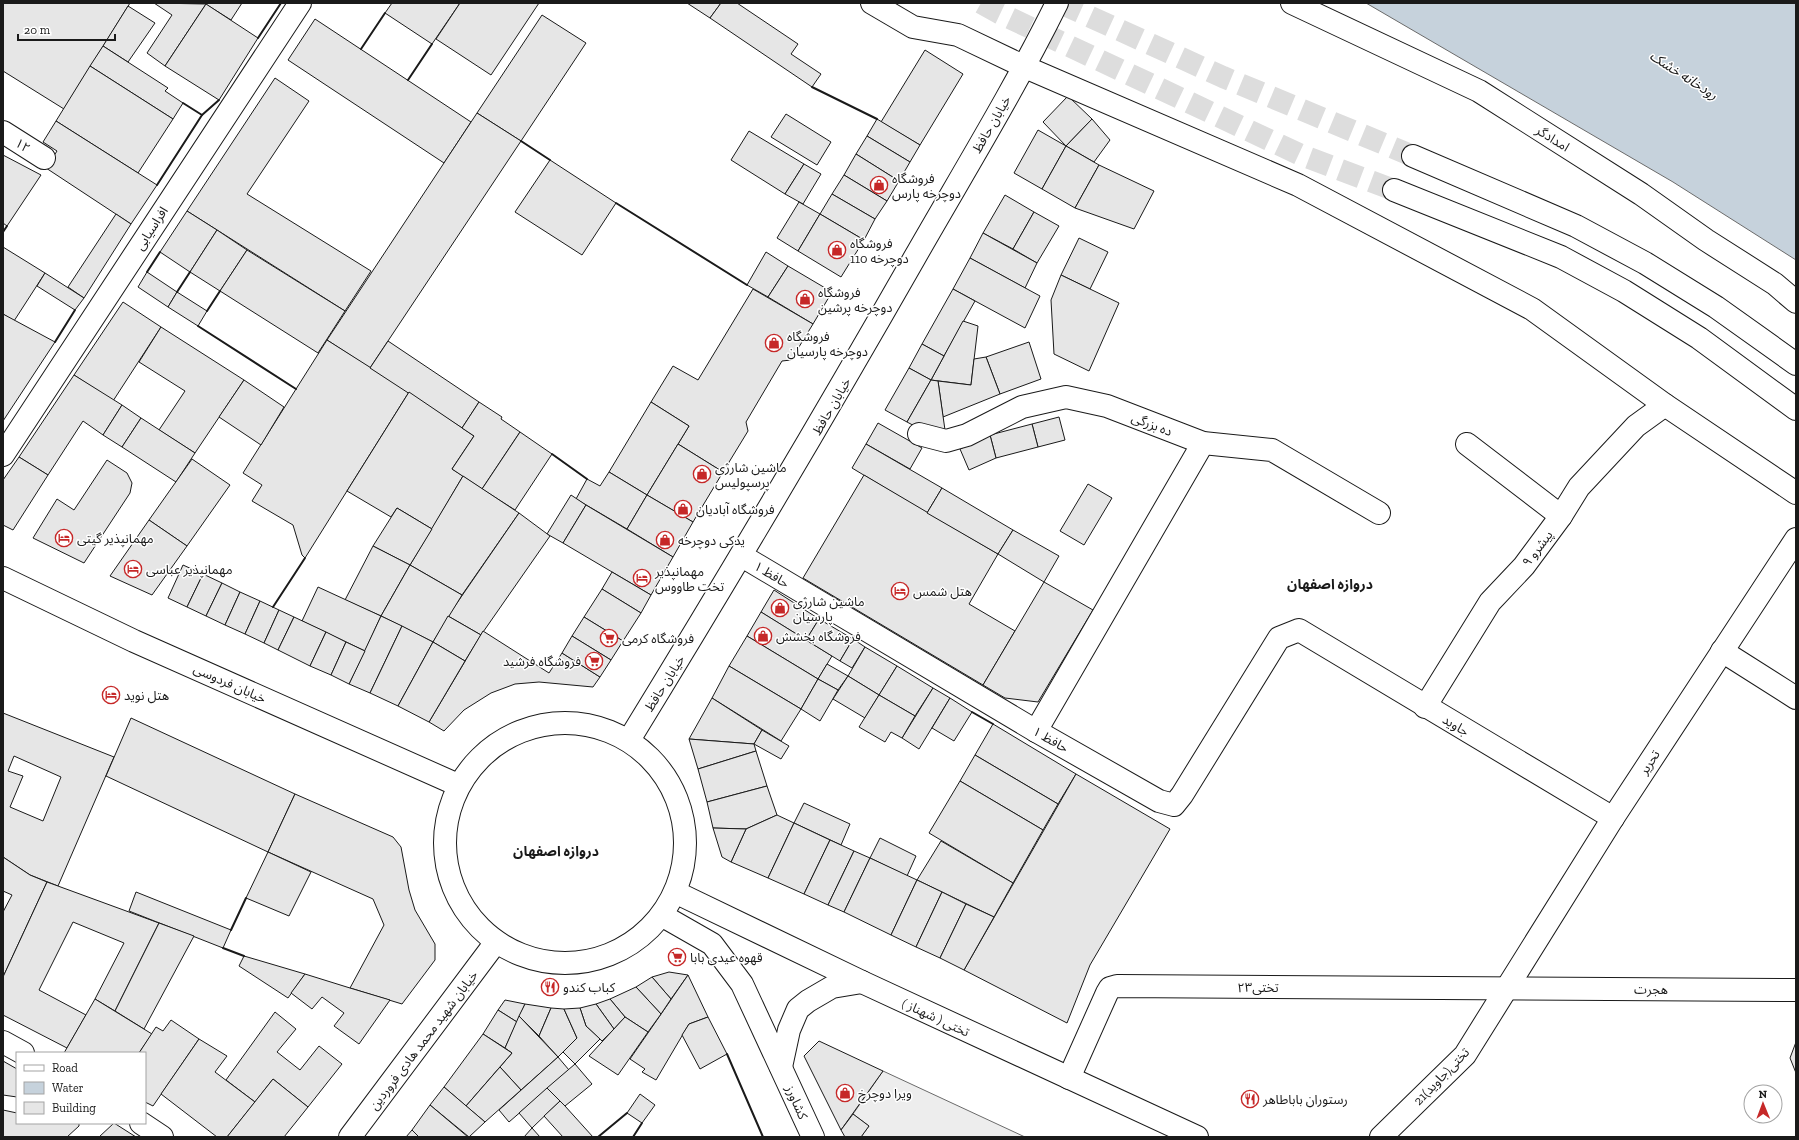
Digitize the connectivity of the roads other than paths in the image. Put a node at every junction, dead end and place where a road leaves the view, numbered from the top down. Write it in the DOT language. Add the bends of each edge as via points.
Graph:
graph roads {
  1 [pos="300,3"];
  2 [pos="872,3"];
  3 [pos="1057,3"];
  4 [pos="1292,3"];
  5 [pos="1025,67"];
  6 [pos="3,132"];
  7 [pos="1413,156"];
  8 [pos="44,158"];
  9 [pos="1394,190"];
  10 [pos="1796,302"];
  11 [pos="1796,364"];
  12 [pos="1665,405"];
  13 [pos="1796,408"];
  14 [pos="919,434"];
  15 [pos="1203,443"];
  16 [pos="1467,444"];
  17 [pos="3,455"];
  18 [pos="1796,493"];
  19 [pos="1379,513"];
  20 [pos="1561,516"];
  21 [pos="1796,539"];
  22 [pos="742,556"];
  23 [pos="3,578"];
  24 [pos="1299,630"];
  25 [pos="1722,651"];
  26 [pos="1796,698"];
  27 [pos="1425,706"];
  28 [pos="1036,731"];
  29 [pos="629,740"];
  30 [pos="458,785"];
  31 [pos="1613,818"];
  32 [pos="677,893"];
  33 [pos="663,916"];
  34 [pos="496,942"];
  35 [pos="862,982"];
  36 [pos="1505,988"];
  37 [pos="1796,990"];
  38 [pos="3,1042"];
  39 [pos="21,1052"];
  40 [pos="781,1067"];
  41 [pos="1069,1078"];
  42 [pos="142,1124"];
  43 [pos="162,1137"];
  44 [pos="350,1137"];
  45 [pos="813,1137"];
  46 [pos="1197,1137"];
  47 [pos="1381,1137"];
  1 -- 17 [label="street, افراسیابی"];
  2 -- 5 [label="street" via="913,27 958,35"];
  3 -- 5 [label="street, خیابان حافظ"];
  4 -- 10 [label="street, امدادگر" via="1479,91 1641,194 1774,284"];
  5 -- 12 [label="street" via="1298,185 1532,309"];
  5 -- 22 [label="street, خیابان حافظ"];
  6 -- 8 [label="street, ۱۲"];
  7 -- 11 [label="street" via="1576,226 1646,263 1716,307"];
  9 -- 13 [label="street" via="1561,257 1624,291 1699,338"];
  12 -- 18 [label="street"];
  12 -- 20 [label="street, پیشرو ۹" via="1636,426 1579,487"];
  14 -- 15 [label="street, ده بزرگی" via="946,441 967,434 1022,407 1066,397 1107,406"];
  15 -- 19 [label="street, ده بزرگی" via="1272,450"];
  15 -- 28 [label="street"];
  16 -- 20 [label="street"];
  20 -- 27 [label="street, پیشرو ۹" via="1524,566 1490,602"];
  21 -- 25 [label="street, تحریر"];
  22 -- 28 [label="street, حافظ ۱"];
  22 -- 29 [label="street, خیابان حافظ"];
  23 -- 30 [label="street, خیابان فردوسی" via="134,641"];
  24 -- 27 [label="street, جاوید"];
  24 -- 28 [label="street, حافظ ۱" via="1279,638 1174,805 1160,801"];
  25 -- 26 [label="street"];
  25 -- 31 [label="street, تحریر"];
  27 -- 31 [label="street, جاوید"];
  29 -- 30 [label="street" via="592,725 553,722 515,732 482,754"];
  29 -- 32 [label="street" via="660,767 680,803 686,843"];
  30 -- 34 [label="street" via="446,821 443,847 449,878 467,914"];
  31 -- 36 [label="street, تحریر"];
  32 -- 33 [label="street"];
  32 -- 35 [label="street, تختی ( شهناز )"];
  33 -- 34 [label="street" via="645,934 611,955 572,964 532,960"];
  33 -- 40 [label="street, کشاورز" via="712,944 742,984"];
  34 -- 44 [label="street, خیابان شهید محمد هادی فروردین"];
  35 -- 40 [label="street" via="832,987 798,1009 789,1030"];
  35 -- 41 [label="street, تختی ( شهناز )"];
  36 -- 37 [label="street, هجرت"];
  36 -- 41 [label="street, تختی۲۳" via="1118,986 1110,988 1107,993"];
  36 -- 47 [label="street, 21تختی(جاوید)" via="1465,1055"];
  38 -- 39 [label="street"];
  40 -- 45 [label="street, کشاورز"];
  41 -- 46 [label="street, تختی ( شهناز )"];
  42 -- 43 [label="street"];
}
